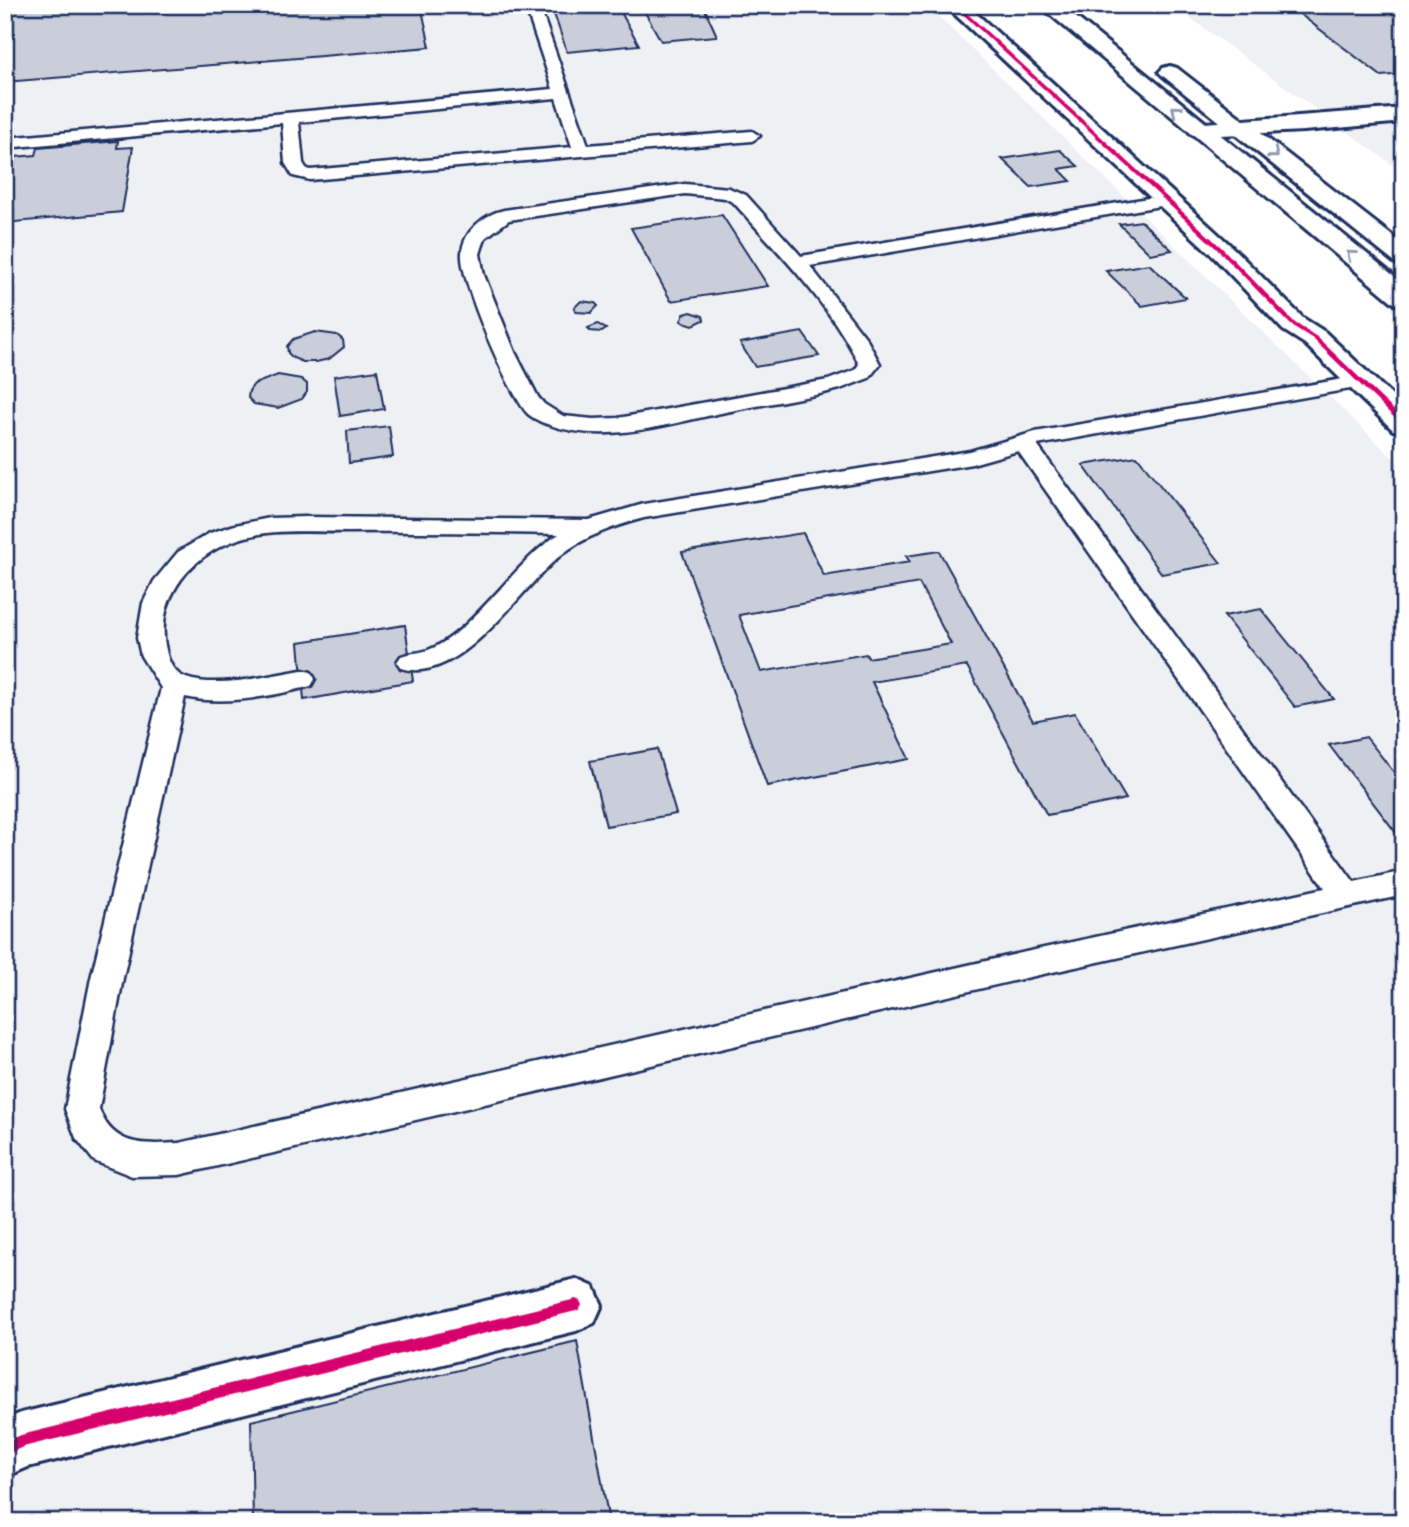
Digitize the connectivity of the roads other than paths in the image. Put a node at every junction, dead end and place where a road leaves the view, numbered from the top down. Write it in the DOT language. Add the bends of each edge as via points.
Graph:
graph roads {
  1 [pos="532,5"];
  2 [pos="955,5"];
  3 [pos="1049,5"];
  4 [pos="1151,56"];
  5 [pos="564,93"];
  6 [pos="1404,115"];
  7 [pos="290,117"];
  8 [pos="1236,124"];
  9 [pos="1199,129"];
  10 [pos="752,136"];
  11 [pos="5,143"];
  12 [pos="582,152"];
  13 [pos="1166,200"];
  14 [pos="1404,258"];
  15 [pos="797,262"];
  16 [pos="1404,298"];
  17 [pos="1360,382"];
  18 [pos="1404,424"];
  19 [pos="1023,442"];
  20 [pos="590,528"];
  21 [pos="411,662"];
  22 [pos="302,679"];
  23 [pos="175,684"];
  24 [pos="1404,883"];
  25 [pos="1348,897"];
  26 [pos="576,1305"];
  27 [pos="5,1449"];
  1 -- 5 [label="lane"];
  2 -- 13 [label="street"];
  9 -- 3 [label="street, one-way"];
  4 -- 8 [label="street"];
  5 -- 7 [label="lane"];
  5 -- 12 [label="lane"];
  6 -- 8 [label="street"];
  7 -- 11 [label="lane"];
  7 -- 12 [label="lane" via="294,163 299,172 310,175"];
  8 -- 9 [label="street"];
  8 -- 14 [label="street, one-way"];
  16 -- 9 [label="street, one-way"];
  10 -- 12 [label="lane"];
  13 -- 15 [label="lane"];
  13 -- 17 [label="street" via="1293,324 1315,338"];
  15 -- 15 [label="lane" via="740,199 709,190 640,194 504,215 486,224 469,252 489,312 536,409 556,420 589,425 629,424 833,384 862,374 870,364 859,342"];
  17 -- 18 [label="street"];
  17 -- 19 [label="lane"];
  19 -- 20 [label="lane" via="972,457 644,511"];
  19 -- 25 [label="lane"];
  20 -- 21 [label="lane" via="552,551 462,639 440,655"];
  20 -- 23 [label="lane" via="273,525 218,538 181,563 152,609 148,639 158,666"];
  22 -- 23 [label="lane" via="224,691"];
  23 -- 25 [label="lane" via="82,1108 87,1128 117,1157 146,1162 179,1160 1030,964"];
  24 -- 25 [label="lane"];
  26 -- 27 [label="street" via="21,1441"];
}
